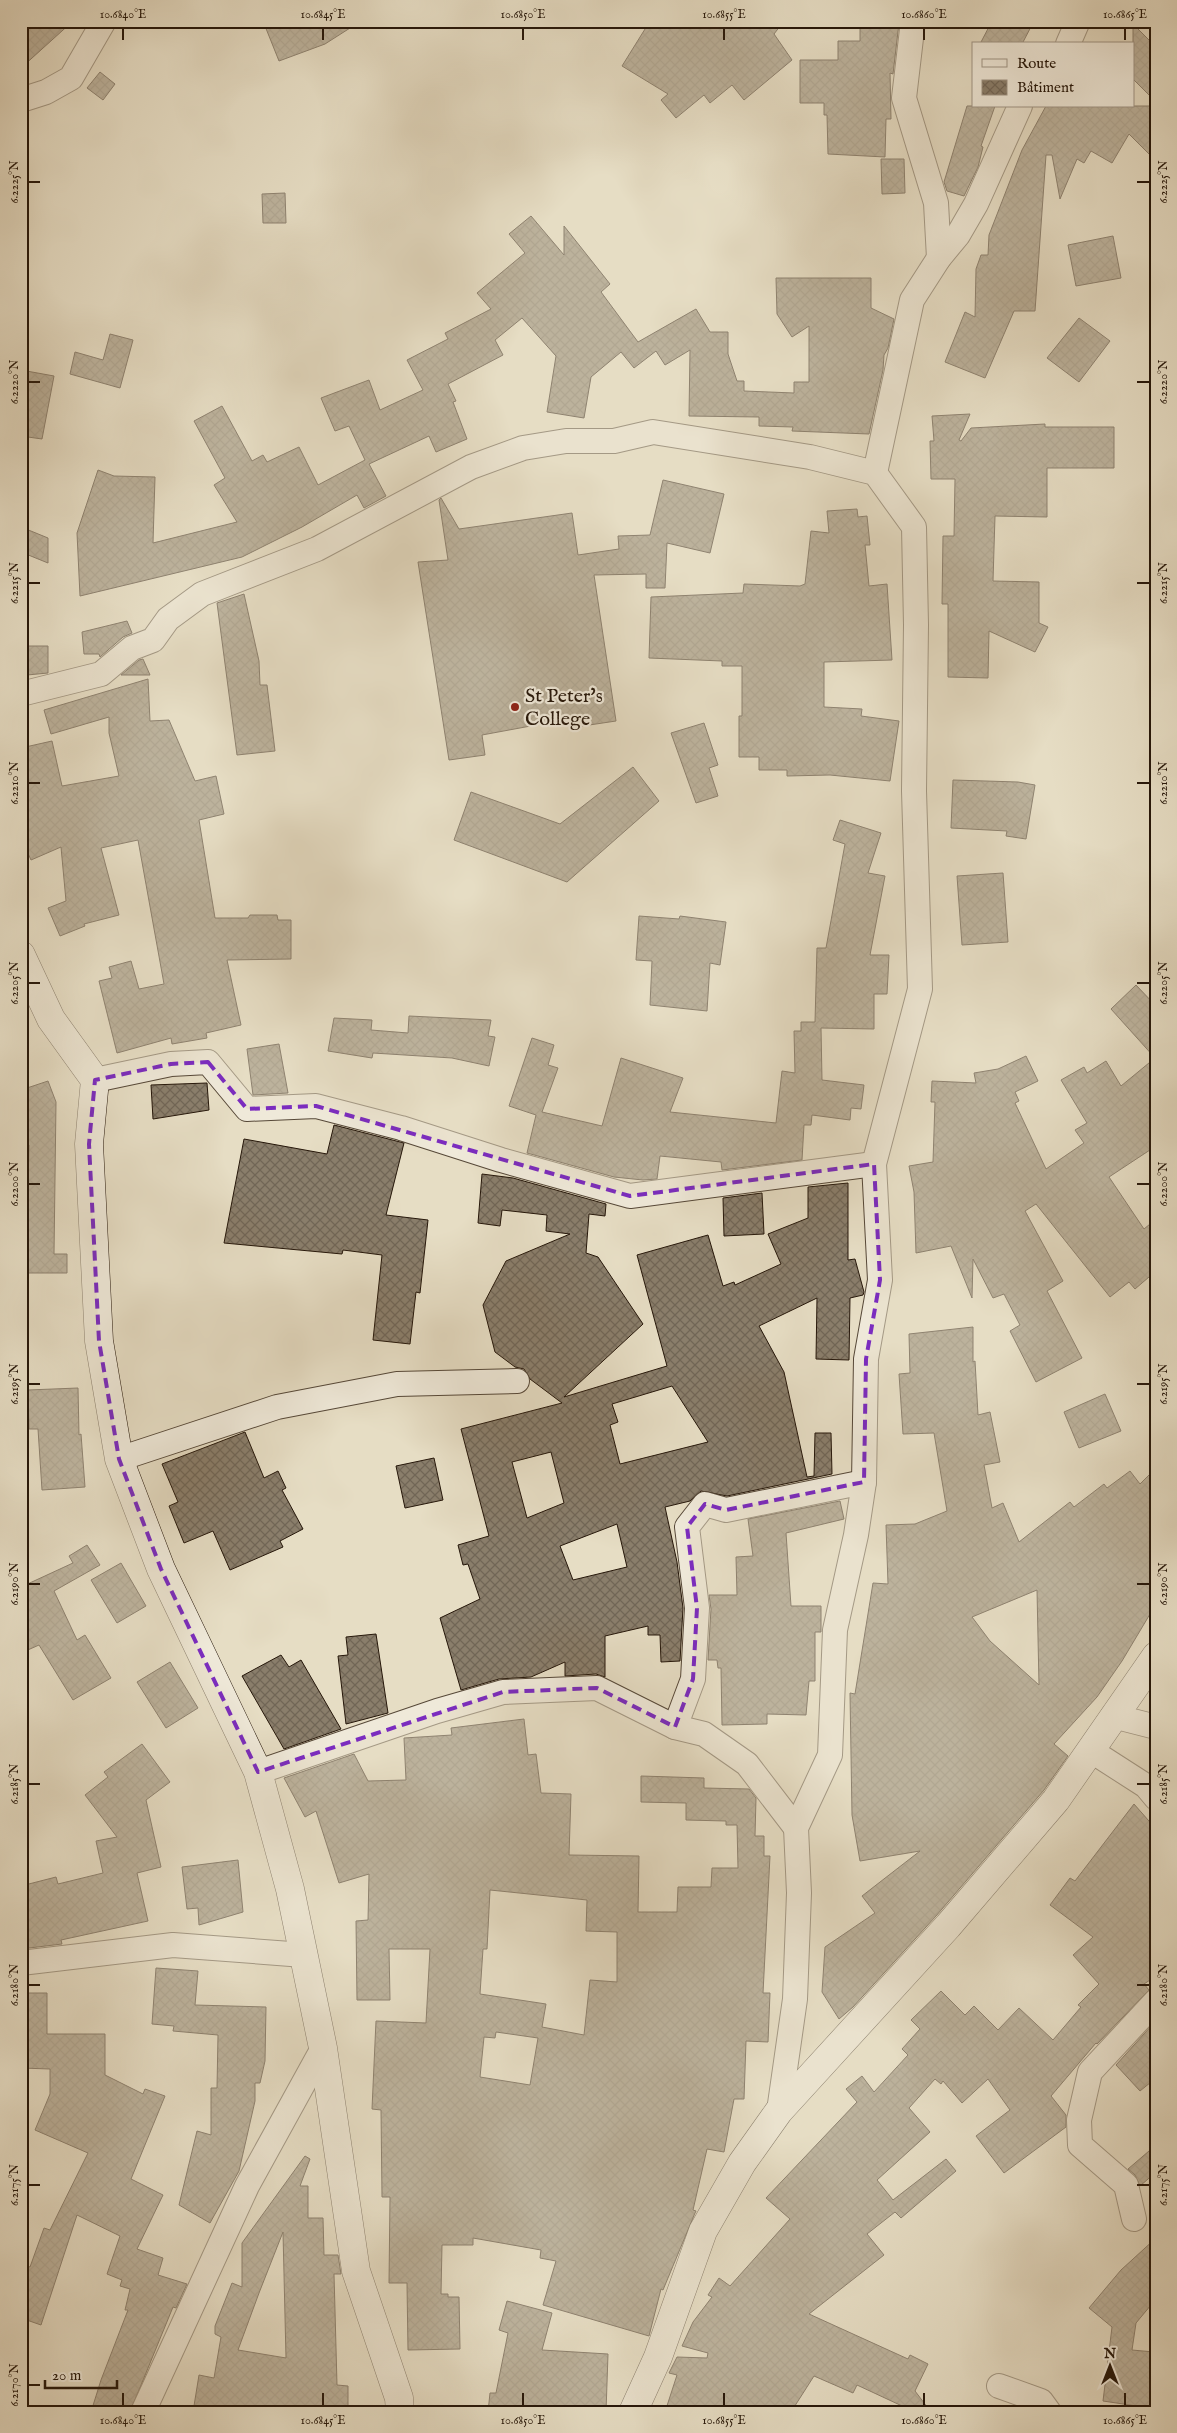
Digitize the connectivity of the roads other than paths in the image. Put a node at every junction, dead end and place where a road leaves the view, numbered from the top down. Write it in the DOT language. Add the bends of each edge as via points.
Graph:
graph roads {
  1 [pos="104,21"];
  2 [pos="913,21"];
  3 [pos="1078,21"];
  4 [pos="1069,42"];
  5 [pos="21,100"];
  6 [pos="1019,108"];
  7 [pos="939,258"];
  8 [pos="875,473"];
  9 [pos="21,694"];
  10 [pos="21,955"];
  11 [pos="95,1080"];
  12 [pos="874,1164"];
  13 [pos="518,1381"];
  14 [pos="119,1459"];
  15 [pos="864,1482"];
  16 [pos="1156,1656"];
  17 [pos="1113,1716"];
  18 [pos="675,1727"];
  19 [pos="1156,1727"];
  20 [pos="1090,1750"];
  21 [pos="258,1772"];
  22 [pos="1156,1798"];
  23 [pos="796,1828"];
  24 [pos="304,1955"];
  25 [pos="21,1963"];
  26 [pos="1156,2001"];
  27 [pos="323,2048"];
  28 [pos="779,2110"];
  29 [pos="1134,2219"];
  30 [pos="999,2386"];
  31 [pos="143,2412"];
  32 [pos="400,2412"];
  33 [pos="633,2412"];
  34 [pos="1049,2412"];
  1 -- 5 [label="street" via="71,78 46,92"];
  2 -- 7 [label="street" via="904,98 936,203"];
  3 -- 4 [label="street"];
  6 -- 7 [label="street" via="976,204 958,235"];
  7 -- 8 [label="street" via="912,300"];
  8 -- 9 [label="street" via="810,457 653,432 614,441 566,441 523,448 471,467 318,549 202,594 168,619 154,640 132,648 101,674"];
  8 -- 12 [label="street" via="914,527 914,792 920,989"];
  10 -- 11 [label="main road" via="51,1019"];
  11 -- 12 [label="street" via="171,1064 208,1062 247,1109 316,1106 630,1196"];
  11 -- 14 [label="main road" via="89,1144 99,1341"];
  12 -- 15 [label="street" via="880,1280 866,1360"];
  13 -- 14 [label="street" via="397,1384 277,1407"];
  14 -- 21 [label="main road" via="161,1569"];
  15 -- 18 [label="street" via="726,1510 705,1504 687,1526 697,1608 694,1679"];
  15 -- 23 [label="street" via="835,1630 830,1755"];
  16 -- 17 [label="main road"];
  17 -- 19 [label="street"];
  17 -- 20 [label="main road"];
  18 -- 21 [label="street" via="597,1688 503,1692"];
  18 -- 23 [label="street" via="704,1734 747,1764"];
  20 -- 22 [label="street" via="1146,1786"];
  20 -- 28 [label="main road" via="1056,1800 954,1918"];
  21 -- 24 [label="main road" via="290,1889"];
  23 -- 28 [label="street" via="799,1893 795,1999"];
  24 -- 25 [label="street" via="173,1945"];
  24 -- 27 [label="main road"];
  26 -- 29 [label="street" via="1090,2072 1080,2120 1080,2145 1126,2186"];
  27 -- 31 [label="street" via="247,2186"];
  27 -- 32 [label="main road" via="356,2271 399,2398"];
  28 -- 33 [label="main road" via="742,2163 703,2231 658,2357"];
  30 -- 34 [label="street" via="1041,2401"];
}
